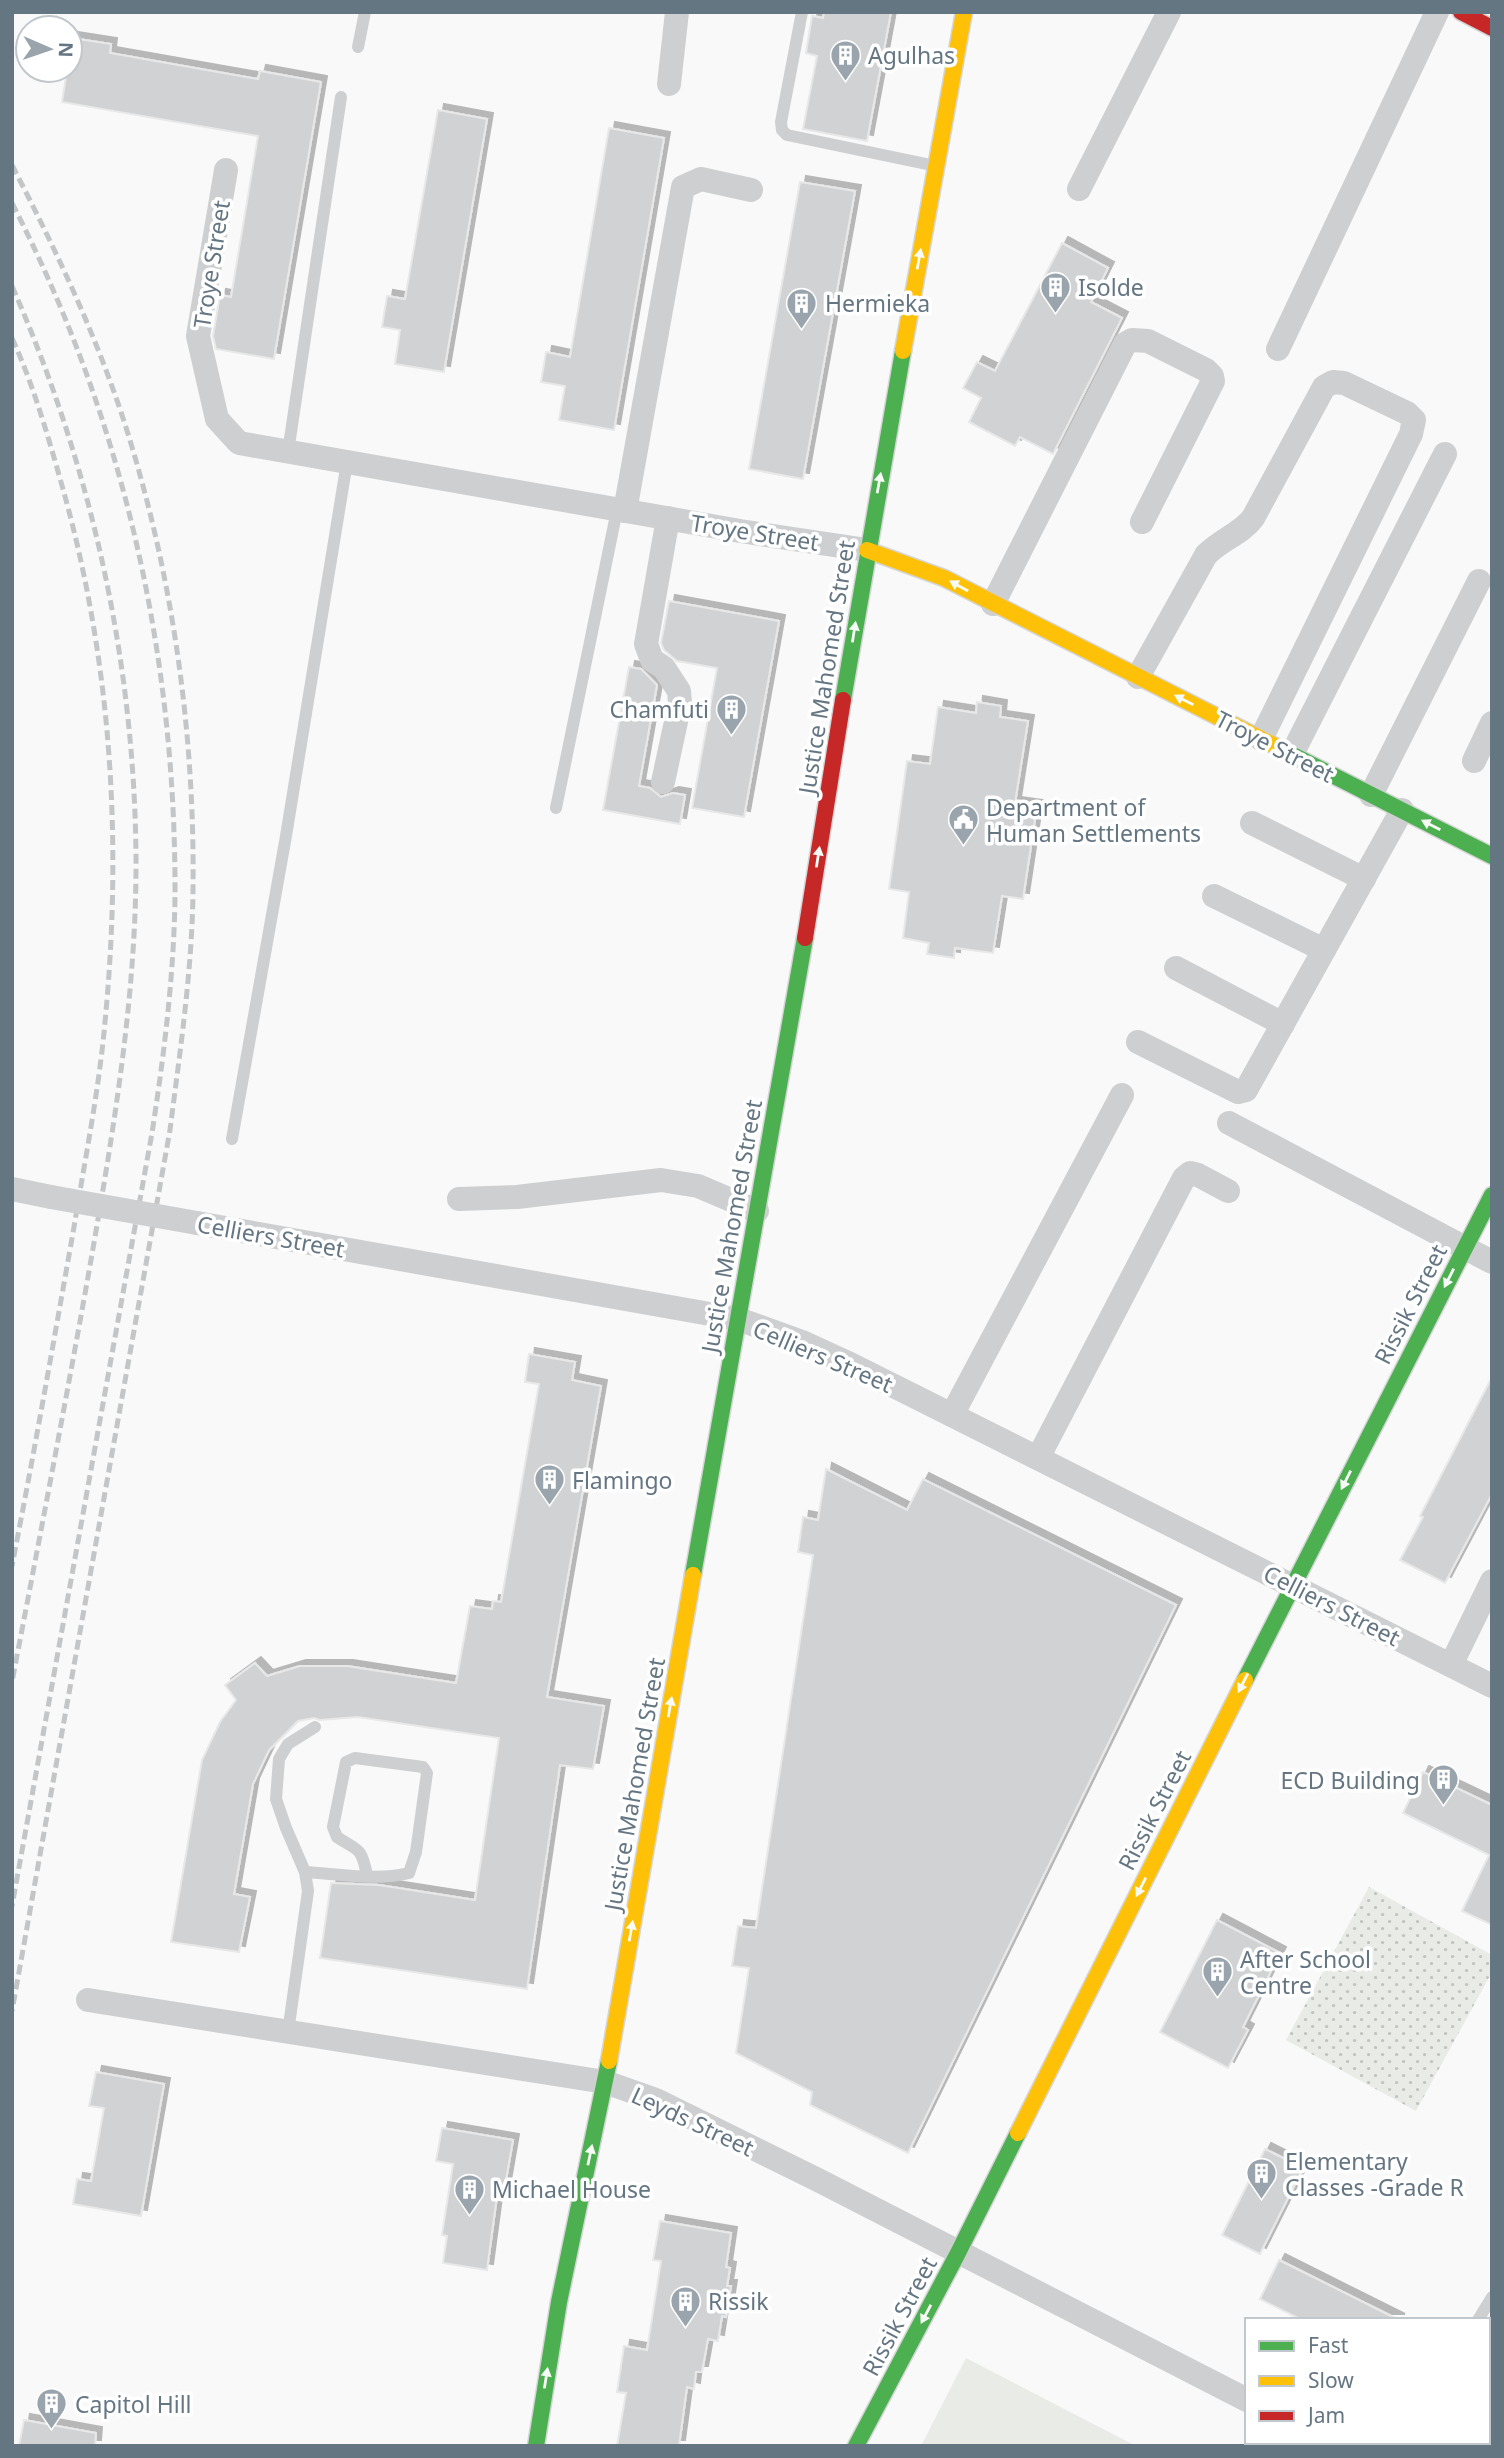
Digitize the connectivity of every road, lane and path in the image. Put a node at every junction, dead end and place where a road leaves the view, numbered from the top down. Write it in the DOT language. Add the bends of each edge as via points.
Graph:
graph roads {
  1 [pos="365,12"];
  2 [pos="677,12"];
  3 [pos="802,12"];
  4 [pos="964,12"];
  5 [pos="1169,12"];
  6 [pos="1437,12"];
  7 [pos="1461,12"];
  8 [pos="1492,28"];
  9 [pos="358,47"];
  10 [pos="669,84"];
  11 [pos="341,97"];
  12 [pos="936,166"];
  13 [pos="226,170"];
  14 [pos="1079,189"];
  15 [pos="751,190"];
  16 [pos="1278,349"];
  17 [pos="288,452"];
  18 [pos="1445,454"];
  19 [pos="347,462"];
  20 [pos="621,510"];
  21 [pos="668,518"];
  22 [pos="1142,522"];
  23 [pos="867,550"];
  24 [pos="1479,581"];
  25 [pos="993,604"];
  26 [pos="1138,677"];
  27 [pos="1492,723"];
  28 [pos="1261,739"];
  29 [pos="1292,754"];
  30 [pos="1474,761"];
  31 [pos="663,782"];
  32 [pos="1371,795"];
  33 [pos="556,808"];
  34 [pos="1402,810"];
  35 [pos="1252,823"];
  36 [pos="1492,856"];
  37 [pos="1364,879"];
  38 [pos="1214,896"];
  39 [pos="1324,950"];
  40 [pos="1176,968"];
  41 [pos="1283,1024"];
  42 [pos="1138,1042"];
  43 [pos="1122,1095"];
  44 [pos="1229,1123"];
  45 [pos="232,1139"];
  46 [pos="12,1189"];
  47 [pos="1228,1191"];
  48 [pos="1492,1195"];
  49 [pos="459,1199"];
  50 [pos="757,1211"];
  51 [pos="1464,1249"];
  52 [pos="1492,1262"];
  53 [pos="738,1319"];
  54 [pos="952,1415"];
  55 [pos="1038,1458"];
  56 [pos="1492,1581"];
  57 [pos="1292,1585"];
  58 [pos="1451,1665"];
  59 [pos="1492,1686"];
  60 [pos="315,1727"];
  61 [pos="305,1872"];
  62 [pos="367,1875"];
  63 [pos="88,2000"];
  64 [pos="288,2032"];
  65 [pos="605,2082"];
  66 [pos="958,2253"];
  67 [pos="1492,2297"];
  68 [pos="1479,2318"];
  69 [pos="1245,2399"];
  70 [pos="536,2446"];
  71 [pos="856,2446"];
  1 -- 9 [label="lane"];
  2 -- 10 [label="street"];
  3 -- 12 [label="lane" via="782,130 787,135"];
  4 -- 12 [label="main road, Justice Mahomed Street"];
  5 -- 14 [label="street"];
  6 -- 16 [label="street"];
  7 -- 8 [label="main road"];
  11 -- 17 [label="lane"];
  23 -- 12 [label="main road, Justice Mahomed Street, one-way"];
  13 -- 17 [label="street, Troye Street" via="198,336 217,419 225,430 239,443"];
  15 -- 20 [label="street" via="701,179 683,187"];
  17 -- 19 [label="street, Troye Street"];
  18 -- 29 [label="street"];
  19 -- 20 [label="street, Troye Street"];
  19 -- 45 [label="lane"];
  20 -- 21 [label="street, Troye Street"];
  20 -- 33 [label="lane"];
  21 -- 23 [label="street, Troye Street"];
  21 -- 31 [label="street" via="646,644 652,660 664,668 680,691"];
  22 -- 25 [label="street" via="1213,381 1206,370 1138,339 1125,344"];
  25 -- 23 [label="main road, Troye Street, one-way" via="944,578"];
  50 -- 23 [label="main road, Justice Mahomed Street, one-way"];
  24 -- 32 [label="street"];
  25 -- 26 [label="main road, Troye Street"];
  28 -- 26 [label="main road, Troye Street, one-way"];
  26 -- 28 [label="street" via="1206,555 1248,526 1325,387 1344,383 1407,413 1413,420 1411,434"];
  27 -- 30 [label="street"];
  28 -- 29 [label="main road, Troye Street"];
  29 -- 32 [label="main road, Troye Street"];
  32 -- 34 [label="main road, Troye Street"];
  36 -- 34 [label="main road, Troye Street, one-way"];
  34 -- 37 [label="street"];
  35 -- 37 [label="street"];
  37 -- 39 [label="street"];
  38 -- 39 [label="street"];
  39 -- 41 [label="street"];
  40 -- 41 [label="street"];
  41 -- 42 [label="street" via="1242,1092"];
  43 -- 54 [label="street"];
  44 -- 51 [label="street"];
  46 -- 53 [label="street, Celliers Street, bridge"];
  47 -- 55 [label="street" via="1198,1175 1190,1173 1185,1178"];
  48 -- 51 [label="main road, Rissik Street"];
  49 -- 50 [label="street" via="661,1180 698,1186"];
  50 -- 53 [label="main road, Justice Mahomed Street"];
  51 -- 52 [label="street"];
  51 -- 57 [label="main road, Rissik Street, one-way"];
  53 -- 54 [label="street, Celliers Street" via="821,1349"];
  65 -- 53 [label="main road, Justice Mahomed Street, one-way"];
  54 -- 55 [label="street, Celliers Street"];
  55 -- 57 [label="street, Celliers Street"];
  56 -- 58 [label="street"];
  57 -- 58 [label="street, Celliers Street"];
  57 -- 66 [label="main road, Rissik Street, one-way"];
  58 -- 59 [label="street, Celliers Street"];
  60 -- 61 [label="lane" via="288,1744 279,1759 276,1799"];
  61 -- 62 [label="lane"];
  61 -- 64 [label="lane" via="307,1891"];
  62 -- 62 [label="lane" via="410,1873 423,1799 423,1767 355,1758 346,1762 333,1827 337,1837 359,1849"];
  63 -- 64 [label="street, Leyds Street"];
  64 -- 65 [label="street, Leyds Street"];
  65 -- 66 [label="street, Leyds Street" via="656,2100"];
  70 -- 65 [label="main road, Justice Mahomed Street, one-way" via="559,2302"];
  66 -- 69 [label="street, Leyds Street"];
  66 -- 71 [label="main road, Rissik Street, one-way"];
  67 -- 68 [label="lane"];
}
